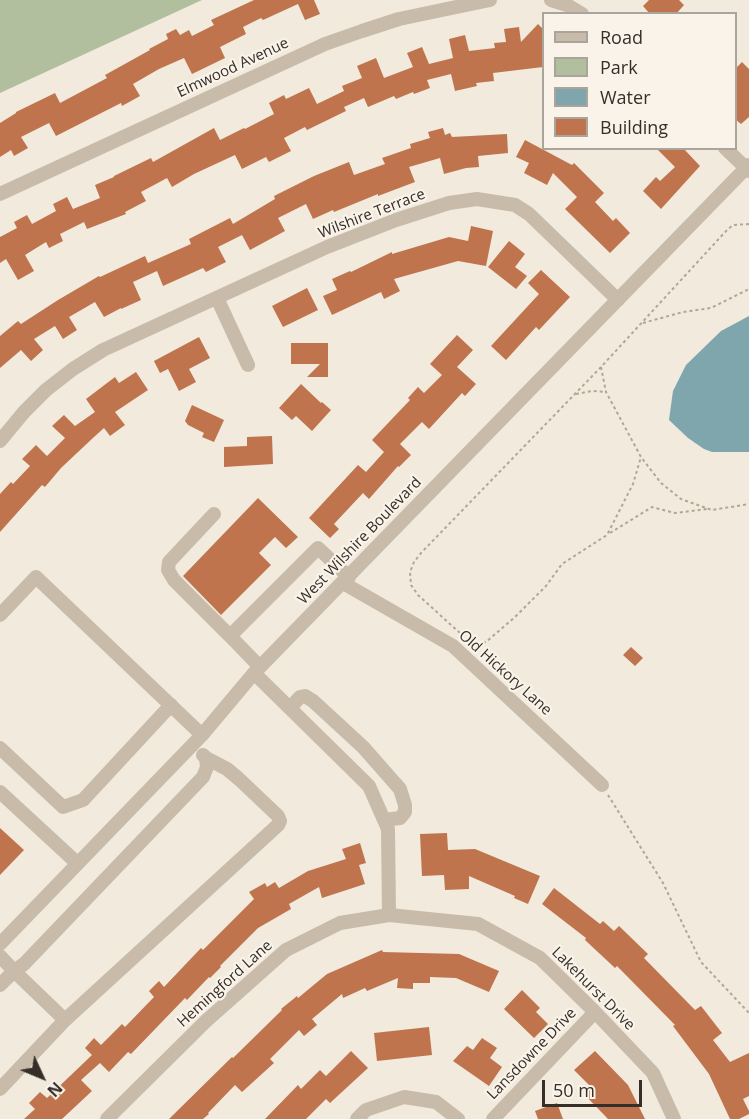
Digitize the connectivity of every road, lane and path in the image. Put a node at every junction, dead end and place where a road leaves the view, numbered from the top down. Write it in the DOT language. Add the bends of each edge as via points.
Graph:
graph roads {
  1 [pos="490,0"];
  2 [pos="551,0"];
  3 [pos="579,12"];
  4 [pos="727,150"];
  5 [pos="748,168"];
  6 [pos="0,194"];
  7 [pos="749,224"];
  8 [pos="749,289"];
  9 [pos="217,298"];
  10 [pos="618,300"];
  11 [pos="641,324"];
  12 [pos="248,365"];
  13 [pos="601,366"];
  14 [pos="606,392"];
  15 [pos="574,394"];
  16 [pos="0,441"];
  17 [pos="640,457"];
  18 [pos="749,504"];
  19 [pos="710,509"];
  20 [pos="214,514"];
  21 [pos="607,535"];
  22 [pos="346,580"];
  23 [pos="0,615"];
  24 [pos="231,636"];
  25 [pos="257,670"];
  26 [pos="171,705"];
  27 [pos="290,708"];
  28 [pos="197,740"];
  29 [pos="0,748"];
  30 [pos="206,758"];
  31 [pos="602,785"];
  32 [pos="0,792"];
  33 [pos="384,820"];
  34 [pos="77,863"];
  35 [pos="389,915"];
  36 [pos="0,944"];
  37 [pos="0,956"];
  38 [pos="14,971"];
  39 [pos="0,985"];
  40 [pos="596,1011"];
  41 [pos="749,1013"];
  42 [pos="65,1020"];
  43 [pos="0,1089"];
  44 [pos="107,1119"];
  45 [pos="357,1119"];
  46 [pos="459,1119"];
  47 [pos="493,1119"];
  48 [pos="674,1119"];
  1 -- 6 [label="street, Elmwood Avenue" via="399,19 325,44"];
  2 -- 3 [label="street"];
  4 -- 5 [label="street"];
  5 -- 10 [label="street, West Wilshire Boulevard"];
  7 -- 11 [label="path" via="733,225"];
  8 -- 11 [label="path" via="711,308"];
  9 -- 10 [label="street, Wilshire Terrace" via="396,220 477,199 515,205 529,214"];
  9 -- 12 [label="street"];
  9 -- 16 [label="street, Wilshire Terrace" via="103,350 73,369 46,390"];
  10 -- 22 [label="street, West Wilshire Boulevard"];
  11 -- 13 [label="path"];
  13 -- 14 [label="path"];
  13 -- 15 [label="path"];
  14 -- 15 [label="path"];
  14 -- 17 [label="path"];
  15 -- 21 [label="path" via="421,553 410,572 411,585 476,645 486,642 515,617 562,564"];
  17 -- 19 [label="path" via="661,483 681,499"];
  17 -- 21 [label="path" via="633,484"];
  18 -- 19 [label="path"];
  19 -- 21 [label="path" via="675,513 652,507"];
  20 -- 24 [label="street" via="170,562 168,570"];
  22 -- 24 [label="street, Old Hickory Lane" via="318,548"];
  22 -- 25 [label="street, West Wilshire Boulevard"];
  22 -- 31 [label="street, Old Hickory Lane" via="453,646"];
  23 -- 26 [label="street" via="36,577"];
  24 -- 25 [label="street"];
  25 -- 27 [label="street"];
  25 -- 28 [label="street, West Wilshire Boulevard"];
  26 -- 28 [label="street"];
  26 -- 29 [label="street" via="83,800 63,807"];
  27 -- 33 [label="street" via="369,786"];
  27 -- 33 [label="street" via="300,697 313,701 363,747 400,789 405,812 400,818"];
  28 -- 30 [label="street"];
  28 -- 34 [label="street, West Wilshire Boulevard"];
  30 -- 38 [label="street" via="203,777"];
  30 -- 42 [label="street" via="239,779 278,816 278,825"];
  31 -- 41 [label="path" via="663,883 701,962"];
  32 -- 34 [label="street"];
  33 -- 35 [label="street" via="388,829"];
  34 -- 36 [label="street, West Wilshire Boulevard"];
  35 -- 40 [label="street, Lakehurst Drive" via="478,924 540,958"];
  35 -- 44 [label="street, Hemingford Lane" via="340,923 286,950 206,1021"];
  37 -- 38 [label="street"];
  38 -- 39 [label="street"];
  38 -- 42 [label="street"];
  40 -- 47 [label="street, Lansdowne Drive"];
  40 -- 48 [label="street, Lakehurst Drive" via="653,1073"];
  42 -- 43 [label="street"];
  45 -- 46 [label="street" via="366,1110 404,1097 436,1102"];
}
